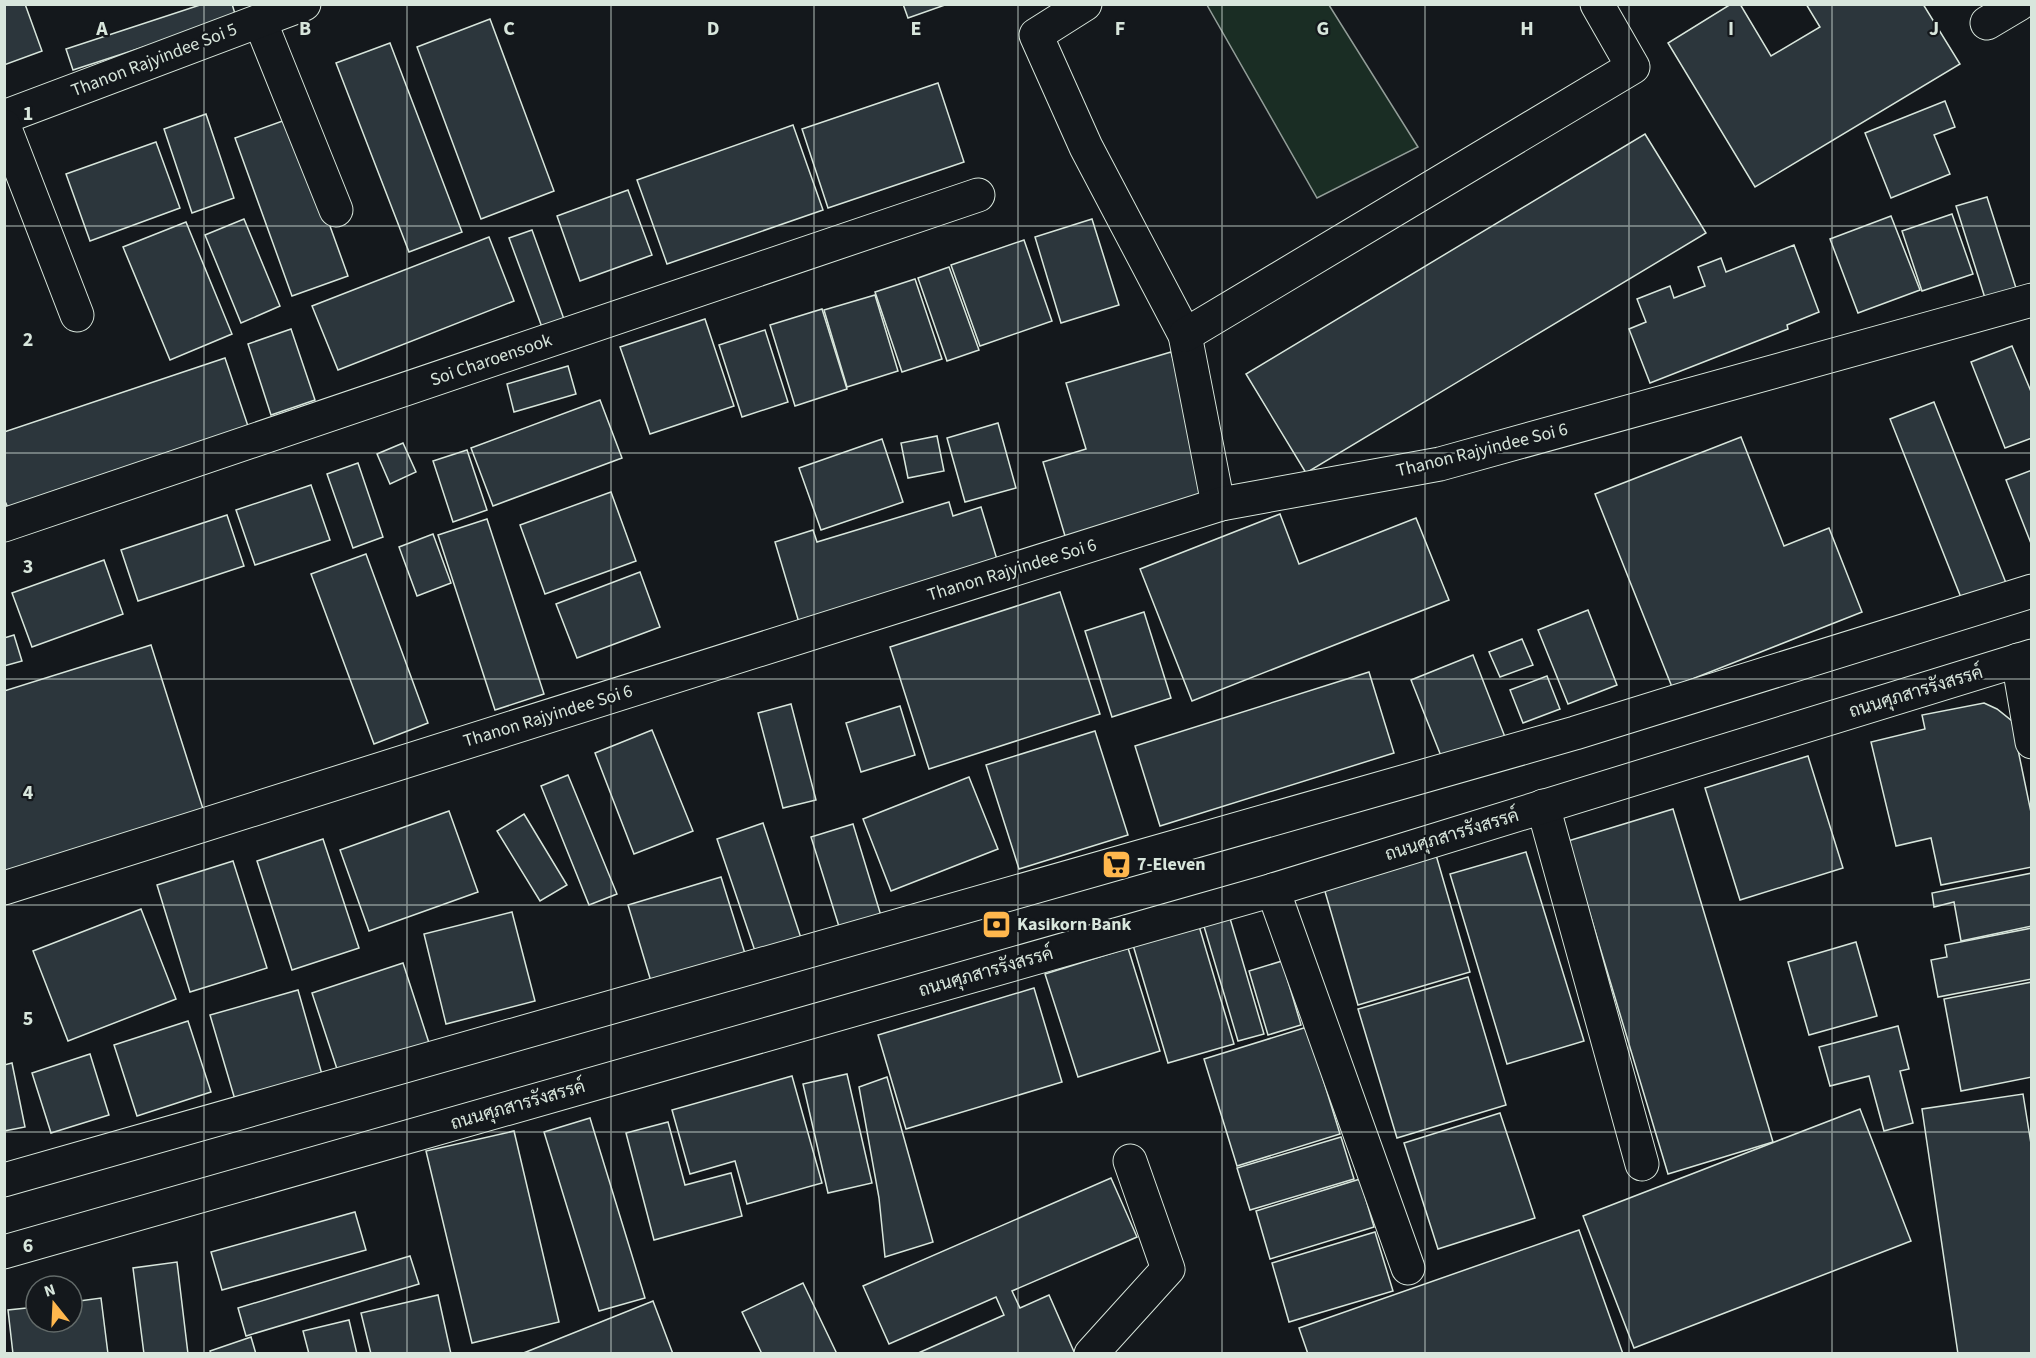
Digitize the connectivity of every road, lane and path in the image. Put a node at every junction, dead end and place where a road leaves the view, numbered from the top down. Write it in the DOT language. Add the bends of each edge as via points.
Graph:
graph roads {
  1 [pos="304,4"];
  2 [pos="1085,4"];
  3 [pos="1597,4"];
  4 [pos="2019,4"];
  5 [pos="260,21"];
  6 [pos="1987,23"];
  7 [pos="4,117"];
  8 [pos="4,126"];
  9 [pos="978,195"];
  10 [pos="336,210"];
  11 [pos="2031,300"];
  12 [pos="77,315"];
  13 [pos="1185,335"];
  14 [pos="1221,504"];
  15 [pos="4,525"];
  16 [pos="2031,591"];
  17 [pos="2025,658"];
  18 [pos="2031,742"];
  19 [pos="1543,806"];
  20 [pos="4,888"];
  21 [pos="1273,891"];
  22 [pos="1130,1161"];
  23 [pos="1642,1164"];
  24 [pos="4,1180"];
  25 [pos="4,1252"];
  26 [pos="1408,1268"];
  27 [pos="1091,1353"];
  1 -- 5 [label="street, Thanon Rajyindee Soi 5"];
  2 -- 13 [label="street" via="1036,35 1086,147"];
  3 -- 13 [label="street" via="1633,67"];
  4 -- 6 [label="street"];
  5 -- 7 [label="street, Thanon Rajyindee Soi 5"];
  5 -- 10 [label="street"];
  8 -- 12 [label="street"];
  9 -- 15 [label="street, Soi Charoensook"];
  11 -- 14 [label="street, Thanon Rajyindee Soi 6" via="1440,464"];
  13 -- 14 [label="street"];
  14 -- 20 [label="street, Thanon Rajyindee Soi 6"];
  16 -- 24 [label="street" via="1575,733"];
  17 -- 18 [label="street"];
  17 -- 19 [label="street, ถนนศุภสารรังสรรค์"];
  19 -- 21 [label="street, ถนนศุภสารรังสรรค์"];
  19 -- 23 [label="street"];
  21 -- 25 [label="street, ถนนศุภสารรังสรรค์"];
  21 -- 26 [label="street"];
  22 -- 27 [label="street" via="1168,1269"];
}
